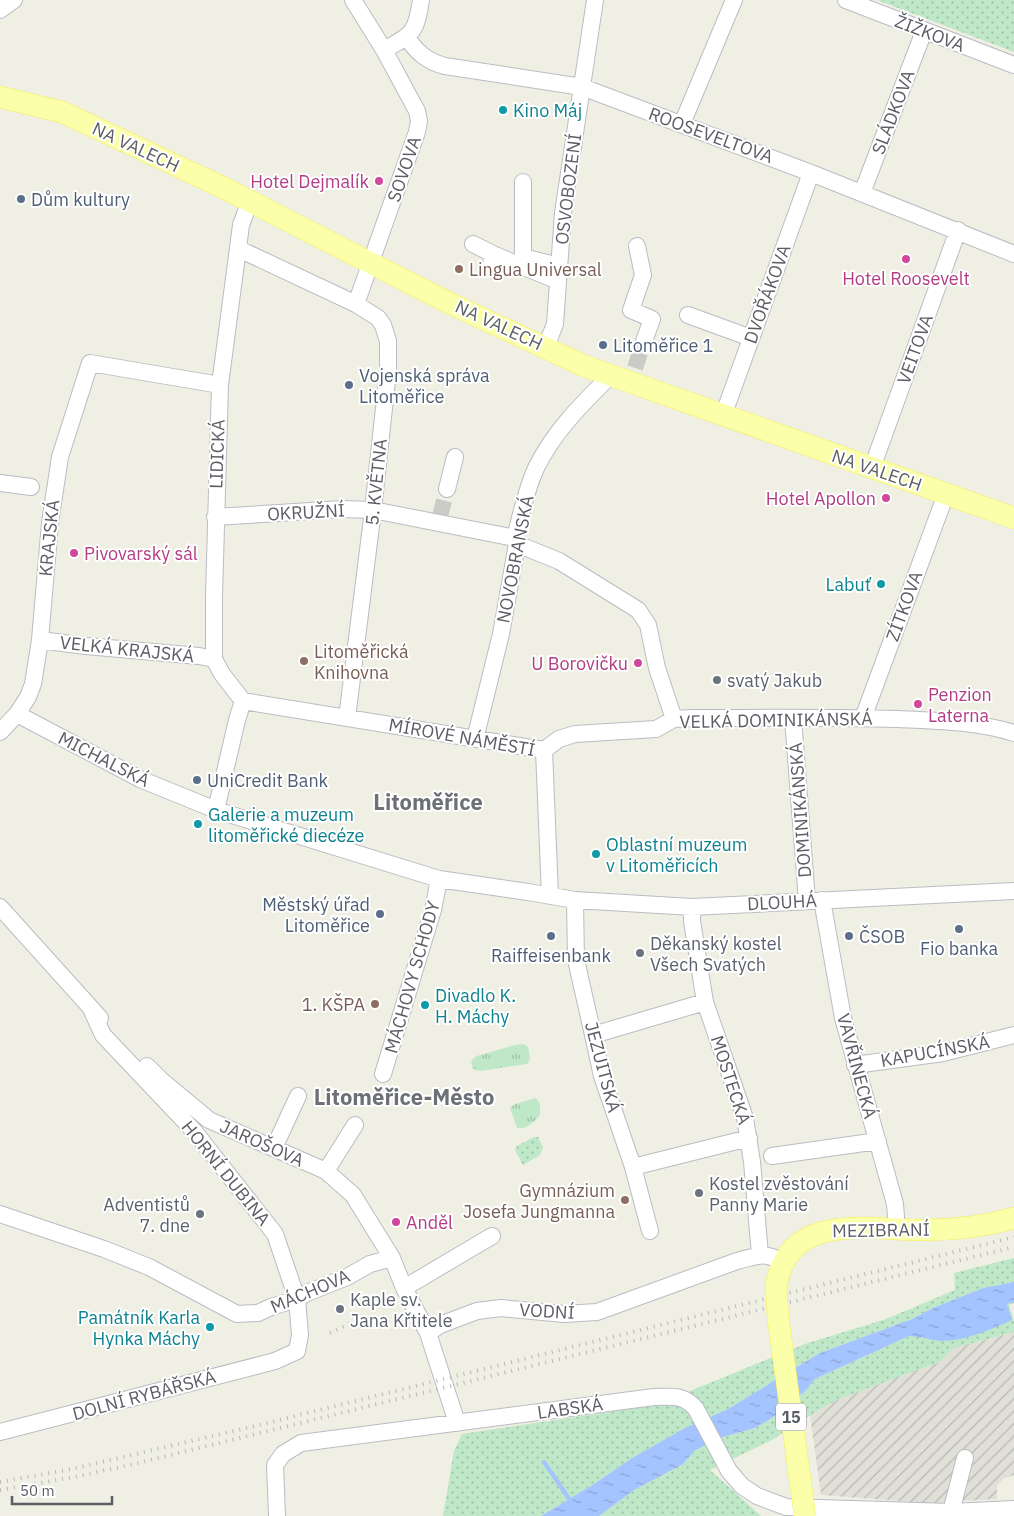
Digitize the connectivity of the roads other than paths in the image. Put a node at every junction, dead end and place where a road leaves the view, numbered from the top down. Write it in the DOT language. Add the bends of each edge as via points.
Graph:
graph roads {
  1 [pos="14,0"];
  2 [pos="353,0"];
  3 [pos="421,0"];
  4 [pos="595,0"];
  5 [pos="734,0"];
  6 [pos="846,0"];
  7 [pos="0,10"];
  8 [pos="924,31"];
  9 [pos="406,37"];
  10 [pos="384,50"];
  11 [pos="1014,65"];
  12 [pos="0,84"];
  13 [pos="582,87"];
  14 [pos="0,97"];
  15 [pos="51,109"];
  16 [pos="0,111"];
  17 [pos="682,124"];
  18 [pos="811,172"];
  19 [pos="523,182"];
  20 [pos="862,193"];
  21 [pos="250,201"];
  22 [pos="958,230"];
  23 [pos="473,244"];
  24 [pos="637,246"];
  25 [pos="239,249"];
  26 [pos="1014,254"];
  27 [pos="371,263"];
  28 [pos="559,273"];
  29 [pos="356,304"];
  30 [pos="688,315"];
  31 [pos="644,341"];
  32 [pos="750,341"];
  33 [pos="546,346"];
  34 [pos="625,375"];
  35 [pos="220,385"];
  36 [pos="723,416"];
  37 [pos="455,457"];
  38 [pos="872,468"];
  39 [pos="0,483"];
  40 [pos="31,487"];
  41 [pos="447,489"];
  42 [pos="946,494"];
  43 [pos="373,510"];
  44 [pos="215,517"];
  45 [pos="1014,518"];
  46 [pos="516,541"];
  47 [pos="40,640"];
  48 [pos="214,659"];
  49 [pos="243,701"];
  50 [pos="17,714"];
  51 [pos="347,718"];
  52 [pos="793,718"];
  53 [pos="863,718"];
  54 [pos="674,719"];
  55 [pos="0,732"];
  56 [pos="1014,732"];
  57 [pos="475,739"];
  58 [pos="544,750"];
  59 [pos="216,810"];
  60 [pos="439,879"];
  61 [pos="1014,892"];
  62 [pos="550,896"];
  63 [pos="575,900"];
  64 [pos="814,901"];
  65 [pos="0,907"];
  66 [pos="692,907"];
  67 [pos="705,1002"];
  68 [pos="92,1011"];
  69 [pos="593,1034"];
  70 [pos="1014,1035"];
  71 [pos="855,1065"];
  72 [pos="383,1074"];
  73 [pos="298,1096"];
  74 [pos="355,1126"];
  75 [pos="749,1138"];
  76 [pos="878,1141"];
  77 [pos="274,1148"];
  78 [pos="772,1156"];
  79 [pos="633,1167"];
  80 [pos="326,1171"];
  81 [pos="0,1214"];
  82 [pos="1014,1218"];
  83 [pos="897,1230"];
  84 [pos="650,1231"];
  85 [pos="492,1236"];
  86 [pos="760,1255"];
  87 [pos="392,1258"];
  88 [pos="783,1262"];
  89 [pos="404,1288"];
  90 [pos="297,1300"];
  91 [pos="428,1333"];
  92 [pos="287,1357"];
  93 [pos="457,1423"];
  94 [pos="0,1432"];
  95 [pos="965,1458"];
  96 [pos="1014,1508"];
  97 [pos="951,1512"];
  98 [pos="276,1516"];
  99 [pos="805,1516"];
  1 -- 7 [label="street"];
  2 -- 10 [label="street, SOVOVA"];
  3 -- 9 [label="street" via="418,21"];
  4 -- 13 [label="street, OSVOBOZENÍ"];
  5 -- 17 [label="street"];
  6 -- 8 [label="street, ŽIŽKOVA"];
  8 -- 11 [label="street, ŽIŽKOVA"];
  8 -- 20 [label="street, SLÁDKOVA"];
  9 -- 10 [label="street"];
  9 -- 13 [label="street, ROOSEVELTOVA" via="430,62"];
  10 -- 27 [label="street, SOVOVA" via="417,111 419,121"];
  12 -- 15 [label="main road"];
  13 -- 17 [label="street, ROOSEVELTOVA"];
  13 -- 28 [label="street, OSVOBOZENÍ" via="563,213"];
  14 -- 15 [label="main road, NA VALECH"];
  15 -- 16 [label="main road"];
  15 -- 21 [label="main road, NA VALECH"];
  17 -- 18 [label="street, ROOSEVELTOVA"];
  18 -- 20 [label="street, ROOSEVELTOVA"];
  18 -- 32 [label="street, DVOŘÁKOVA"];
  19 -- 28 [label="street" via="523,257"];
  20 -- 22 [label="street, ROOSEVELTOVA"];
  21 -- 25 [label="street, LIDICKÁ" via="241,225"];
  21 -- 27 [label="main road, NA VALECH"];
  22 -- 26 [label="street, ROOSEVELTOVA"];
  22 -- 38 [label="street, VEITOVA"];
  23 -- 28 [label="street" via="493,261"];
  24 -- 31 [label="street" via="643,275 631,310 652,319"];
  25 -- 29 [label="street, 5. KVĚTNA"];
  25 -- 35 [label="street, LIDICKÁ"];
  27 -- 29 [label="street"];
  27 -- 33 [label="main road, NA VALECH" via="443,300"];
  28 -- 33 [label="street, OSVOBOZENÍ" via="554,324"];
  29 -- 43 [label="street, 5. KVĚTNA" via="378,318 388,341 388,372"];
  30 -- 32 [label="street"];
  32 -- 36 [label="street, DVOŘÁKOVA"];
  33 -- 34 [label="main road, NA VALECH" via="582,365"];
  34 -- 36 [label="main road, NA VALECH"];
  34 -- 46 [label="street, NOVOBRANSKÁ" via="567,419 537,467 527,492"];
  35 -- 44 [label="street, LIDICKÁ"];
  35 -- 47 [label="street, KRAJSKÁ" via="90,363 60,457 50,523"];
  36 -- 38 [label="main road, NA VALECH"];
  37 -- 41 [label="street"];
  38 -- 42 [label="main road, NA VALECH"];
  39 -- 40 [label="street"];
  42 -- 45 [label="main road, NA VALECH"];
  42 -- 53 [label="street, ZÍTKOVA"];
  43 -- 44 [label="street, OKRUŽNÍ"];
  43 -- 46 [label="street, OKRUŽNÍ" via="439,519"];
  43 -- 51 [label="street, 5. KVĚTNA"];
  44 -- 48 [label="street, LIDICKÁ"];
  46 -- 54 [label="street, OKRUŽNÍ" via="559,561 638,610 648,625 657,668"];
  46 -- 57 [label="street, NOVOBRANSKÁ" via="501,634"];
  47 -- 48 [label="street, VELKÁ KRAJSKÁ"];
  47 -- 50 [label="street, KRAJSKÁ" via="33,684"];
  48 -- 49 [label="street"];
  49 -- 51 [label="street, MÍROVÉ NÁMĚSTÍ"];
  49 -- 59 [label="street"];
  50 -- 55 [label="street"];
  50 -- 59 [label="street, MICHALSKÁ" via="140,779"];
  51 -- 57 [label="street, MÍROVÉ NÁMĚSTÍ"];
  52 -- 53 [label="street, VELKÁ DOMINIKÁNSKÁ"];
  52 -- 54 [label="street, VELKÁ DOMINIKÁNSKÁ"];
  52 -- 64 [label="street, DOMINIKÁNSKÁ"];
  53 -- 56 [label="street, VELKÁ DOMINIKÁNSKÁ" via="976,724"];
  54 -- 58 [label="street, VELKÁ DOMINIKÁNSKÁ" via="656,729 575,734 559,739"];
  57 -- 58 [label="street, MÍROVÉ NÁMĚSTÍ"];
  58 -- 62 [label="street, MÍROVÉ NÁMĚSTÍ"];
  59 -- 60 [label="street"];
  60 -- 62 [label="street"];
  60 -- 72 [label="street, MÁCHOVY SCHODY" via="433,910"];
  61 -- 64 [label="street, DLOUHÁ"];
  62 -- 63 [label="street, DLOUHÁ"];
  63 -- 66 [label="street, DLOUHÁ"];
  63 -- 69 [label="street, JEZUITSKÁ" via="576,960"];
  64 -- 66 [label="street, DLOUHÁ"];
  64 -- 71 [label="street, VAVŘINECKÁ"];
  65 -- 68 [label="street, JAROŠOVA"];
  66 -- 67 [label="street, MOSTECKÁ"];
  67 -- 69 [label="street"];
  67 -- 75 [label="street, MOSTECKÁ"];
  68 -- 77 [label="street, JAROŠOVA" via="162,1081 210,1120"];
  68 -- 90 [label="street, HORNÍ DUBINA" via="103,1035 194,1131 275,1234"];
  69 -- 79 [label="street, JEZUITSKÁ" via="602,1076"];
  70 -- 71 [label="street, KAPUCÍNSKÁ" via="943,1053"];
  71 -- 76 [label="street, VAVŘINECKÁ"];
  73 -- 77 [label="street"];
  74 -- 80 [label="street"];
  75 -- 79 [label="street"];
  75 -- 86 [label="street, MOSTECKÁ"];
  76 -- 78 [label="street"];
  76 -- 83 [label="street, VAVŘINECKÁ" via="896,1204"];
  77 -- 80 [label="street, JAROŠOVA"];
  79 -- 84 [label="street, JEZUITSKÁ"];
  80 -- 87 [label="street, JAROŠOVA" via="353,1195"];
  81 -- 90 [label="street, MÁCHOVA" via="149,1267 237,1314 258,1314"];
  82 -- 83 [label="main road, MEZIBRANÍ / 15" via="958,1228"];
  83 -- 88 [label="main road, MEZIBRANÍ / 15" via="848,1228 821,1232 799,1244"];
  85 -- 89 [label="street"];
  86 -- 88 [label="street"];
  86 -- 91 [label="street, VODNÍ" via="606,1309 564,1314 501,1308 477,1311"];
  87 -- 89 [label="street, JAROŠOVA"];
  87 -- 90 [label="street, MÁCHOVA" via="370,1264 347,1277 307,1292"];
  88 -- 99 [label="main road, MEZIBRANÍ / 15, bridge" via="776,1286 778,1318"];
  89 -- 91 [label="street, JAROŠOVA"];
  90 -- 92 [label="street, HORNÍ DUBINA" via="300,1335 297,1351"];
  91 -- 93 [label="street, JAROŠOVA"];
  92 -- 94 [label="street, DOLNÍ RYBÁŘSKÁ"];
  93 -- 97 [label="street, LABSKÁ" via="654,1397 676,1397 689,1400 726,1464 742,1486 757,1496 786,1507"];
  93 -- 98 [label="street, LABSKÁ" via="301,1443 283,1454 275,1466"];
  95 -- 97 [label="street"];
  96 -- 97 [label="street, LABSKÁ"];
}
